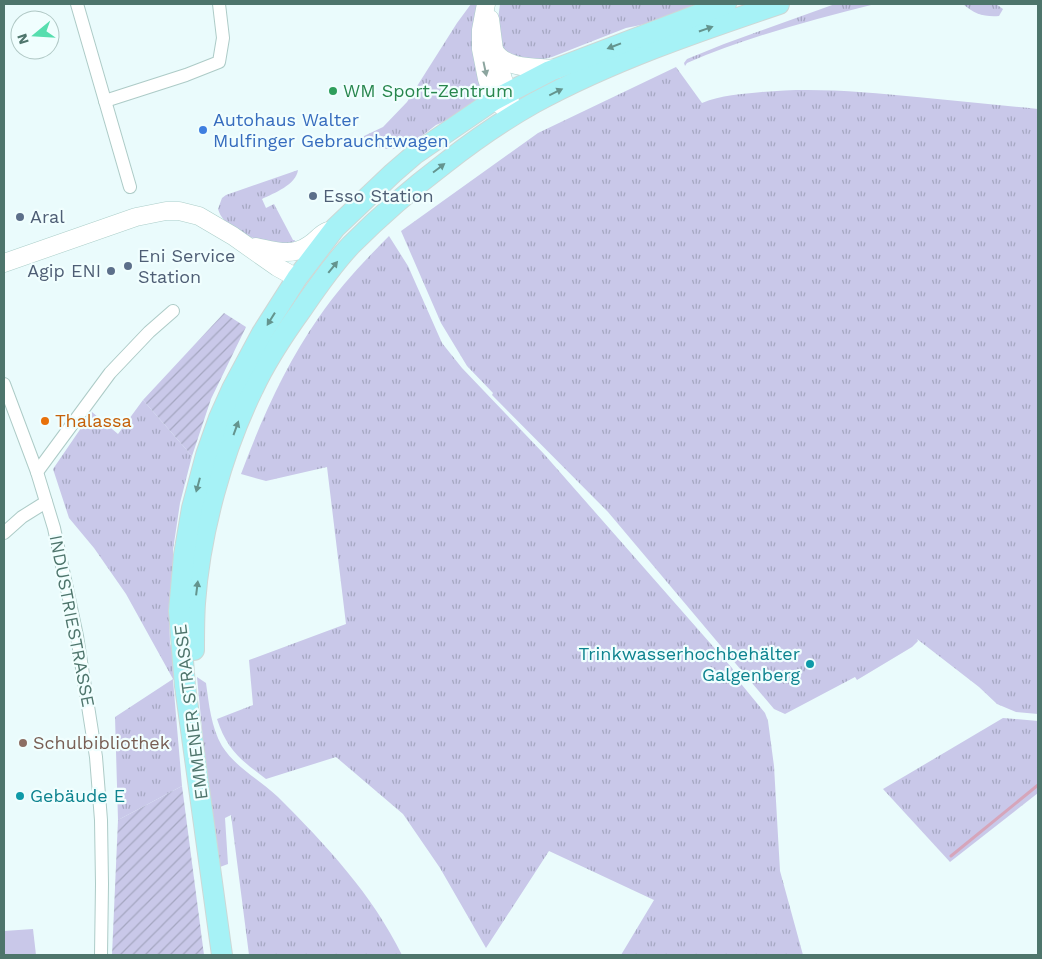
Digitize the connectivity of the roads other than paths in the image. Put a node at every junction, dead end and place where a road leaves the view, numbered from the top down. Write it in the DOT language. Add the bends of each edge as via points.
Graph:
graph roads {
  1 [pos="77,4"];
  2 [pos="219,4"];
  3 [pos="486,4"];
  4 [pos="490,4"];
  5 [pos="726,4"];
  6 [pos="779,4"];
  7 [pos="494,50"];
  8 [pos="556,69"];
  9 [pos="501,96"];
  10 [pos="105,102"];
  11 [pos="514,115"];
  12 [pos="130,186"];
  13 [pos="335,228"];
  14 [pos="246,245"];
  15 [pos="278,253"];
  16 [pos="4,263"];
  17 [pos="297,278"];
  18 [pos="316,288"];
  19 [pos="173,311"];
  20 [pos="4,384"];
  21 [pos="37,472"];
  22 [pos="46,502"];
  23 [pos="4,533"];
  24 [pos="203,812"];
  25 [pos="101,955"];
  26 [pos="222,955"];
  1 -- 10 [label="street"];
  2 -- 10 [label="street" via="223,38 218,62"];
  3 -- 9 [label="street, one-way" via="481,49"];
  4 -- 7 [label="street"];
  5 -- 8 [label="main road, EMMENER STRASSE, one-way"];
  11 -- 6 [label="main road, EMMENER STRASSE, one-way" via="556,91 615,65 688,35"];
  7 -- 8 [label="street" via="511,64"];
  7 -- 9 [label="street"];
  8 -- 9 [label="main road, EMMENER STRASSE"];
  9 -- 11 [label="street"];
  9 -- 13 [label="main road, EMMENER STRASSE" via="408,160"];
  10 -- 12 [label="street"];
  18 -- 11 [label="main road, EMMENER STRASSE, one-way" via="350,246 413,188"];
  13 -- 15 [label="street" via="322,233 304,249"];
  13 -- 17 [label="main road, EMMENER STRASSE"];
  14 -- 15 [label="street"];
  14 -- 16 [label="street" via="200,216 166,211 136,217"];
  14 -- 17 [label="street"];
  15 -- 17 [label="street" via="289,261"];
  17 -- 18 [label="main road"];
  17 -- 24 [label="main road, EMMENER STRASSE, one-way" via="232,389 206,455 192,508 184,555 180,611 185,686"];
  24 -- 18 [label="main road, EMMENER STRASSE, one-way" via="193,670 195,604 207,524 239,419 253,388"];
  19 -- 21 [label="street" via="110,373"];
  20 -- 21 [label="street, INDUSTRIESTRASSE"];
  21 -- 22 [label="street, INDUSTRIESTRASSE"];
  22 -- 23 [label="street"];
  22 -- 25 [label="street, INDUSTRIESTRASSE" via="77,636 96,757 101,820"];
  24 -- 26 [label="main road, EMMENER STRASSE"];
}
